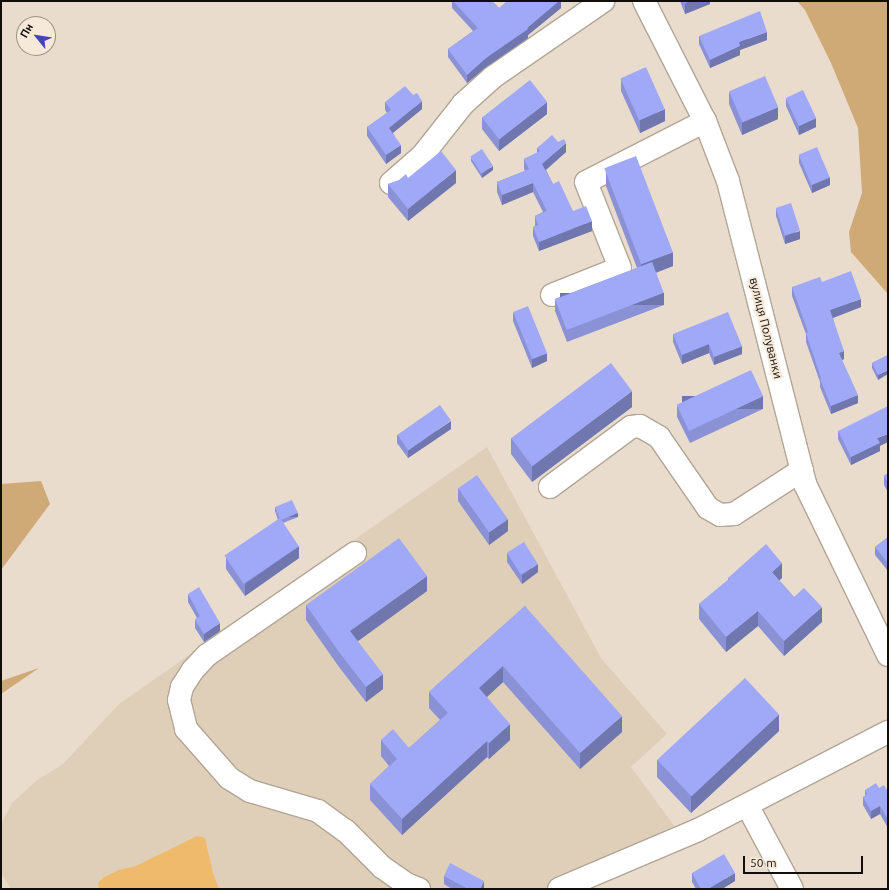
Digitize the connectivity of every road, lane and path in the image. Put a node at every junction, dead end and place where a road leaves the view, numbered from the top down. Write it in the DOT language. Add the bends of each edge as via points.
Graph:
graph roads {
  1 [pos="603,1"];
  2 [pos="644,1"];
  3 [pos="705,121"];
  4 [pos="392,183"];
  5 [pos="552,295"];
  6 [pos="802,470"];
  7 [pos="550,487"];
  8 [pos="355,553"];
  9 [pos="888,655"];
  10 [pos="888,732"];
  11 [pos="747,805"];
  12 [pos="419,889"];
  13 [pos="559,889"];
  14 [pos="792,889"];
  1 -- 4 [label="street" via="494,77 463,104 422,156"];
  2 -- 3 [label="street, вулиця Полуванки"];
  3 -- 5 [label="street" via="586,182 620,268"];
  3 -- 6 [label="street, вулиця Полуванки" via="728,182"];
  6 -- 7 [label="street" via="734,514 720,515 708,508 659,437 640,426 631,427"];
  6 -- 9 [label="street, вулиця Полуванки" via="805,484"];
  8 -- 12 [label="street" via="207,655 192,670 182,687 179,700 186,730 229,778 250,791 318,810 346,831 382,867 406,884"];
  10 -- 11 [label="street"];
  11 -- 13 [label="street" via="698,830"];
  11 -- 14 [label="street"];
}
